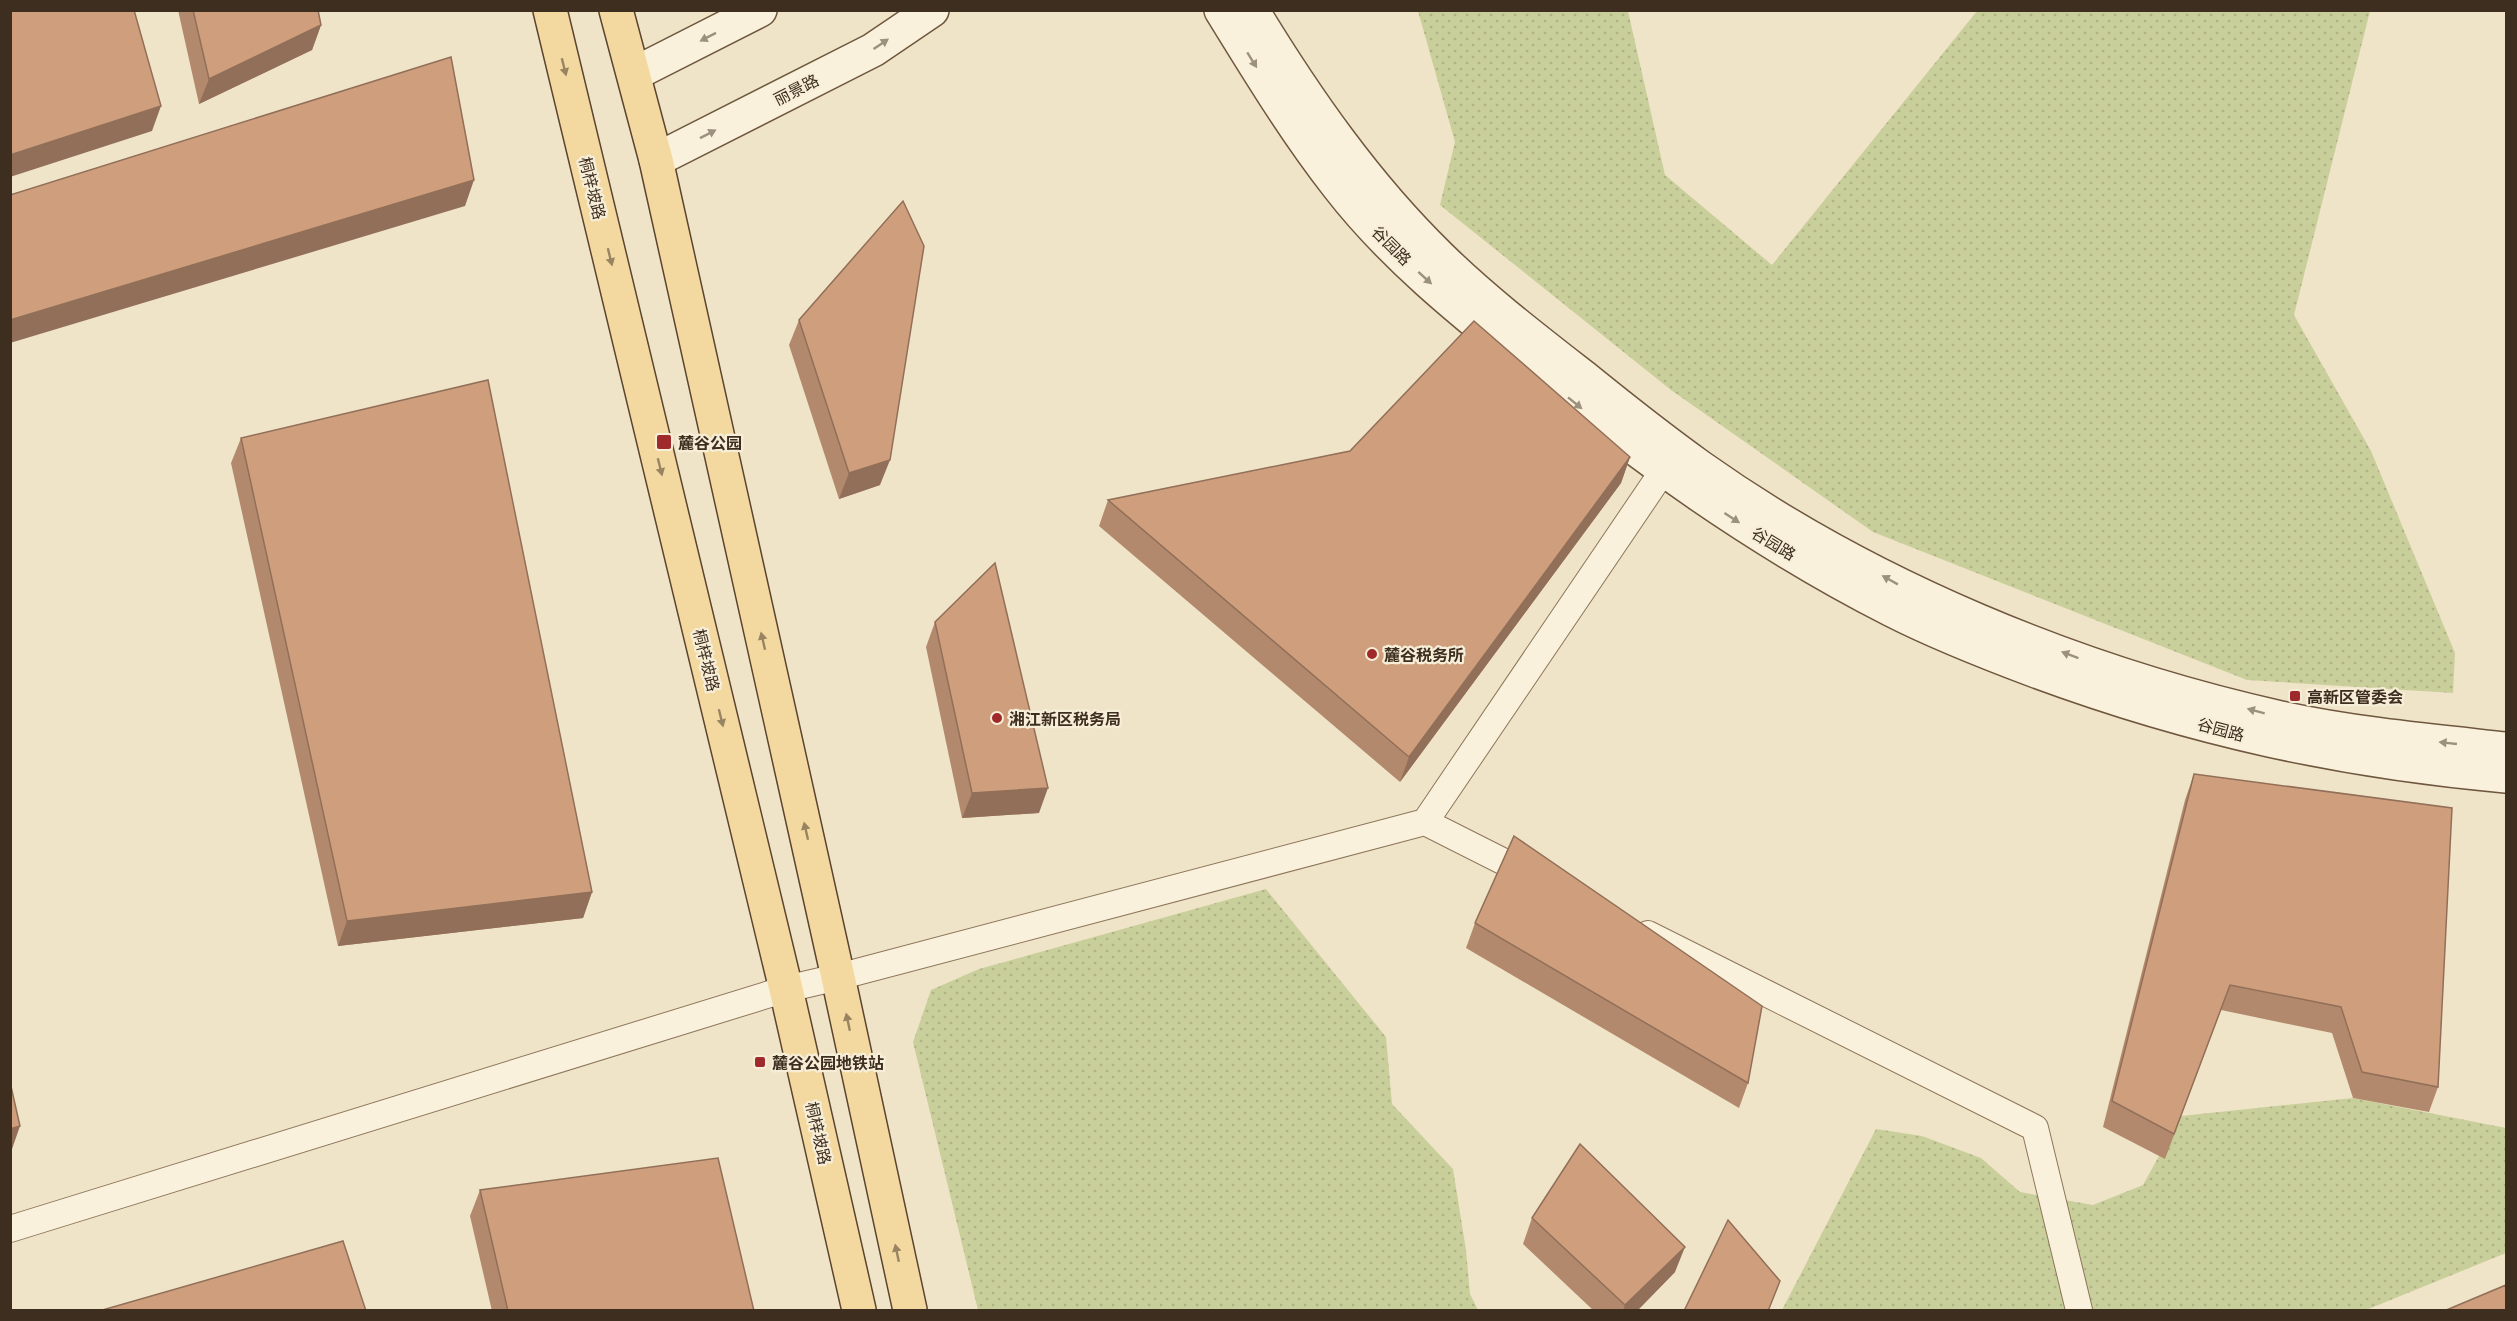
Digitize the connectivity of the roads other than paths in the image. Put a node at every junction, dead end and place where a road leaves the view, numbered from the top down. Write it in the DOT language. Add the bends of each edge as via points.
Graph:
graph roads {
  1 [pos="550,10"];
  2 [pos="616,10"];
  3 [pos="760,10"];
  4 [pos="932,10"];
  5 [pos="1221,10"];
  6 [pos="1252,10"];
  7 [pos="634,74"];
  8 [pos="656,160"];
  9 [pos="1663,471"];
  10 [pos="2506,749"];
  11 [pos="2506,776"];
  12 [pos="1425,822"];
  13 [pos="1558,888"];
  14 [pos="1632,926"];
  15 [pos="838,977"];
  16 [pos="786,989"];
  17 [pos="10,1229"];
  18 [pos="859,1311"];
  19 [pos="910,1311"];
  20 [pos="2079,1311"];
  1 -- 16 [label="main road, 桐梓坡路, one-way"];
  2 -- 7 [label="main road"];
  3 -- 7 [label="main road, one-way"];
  8 -- 4 [label="main road, 丽景路, one-way" via="873,50"];
  5 -- 9 [label="main road, 谷园路, one-way" via="1289,118 1376,230 1498,341"];
  10 -- 6 [label="main road, 谷园路, one-way" via="2283,718 2171,688 1974,618 1901,586 1778,517 1701,468 1630,414 1440,257 1361,170 1312,104"];
  7 -- 8 [label="main road"];
  15 -- 8 [label="main road, one-way"];
  9 -- 11 [label="main road, 谷园路, one-way" via="1762,537 1894,611 1977,649 2075,685 2272,743 2417,767"];
  9 -- 12 [label="street"];
  12 -- 13 [label="street"];
  12 -- 15 [label="street"];
  14 -- 20 [label="street" via="2035,1128"];
  15 -- 16 [label="street"];
  19 -- 15 [label="main road, one-way"];
  16 -- 17 [label="street"];
  16 -- 18 [label="main road, 桐梓坡路"];
}
